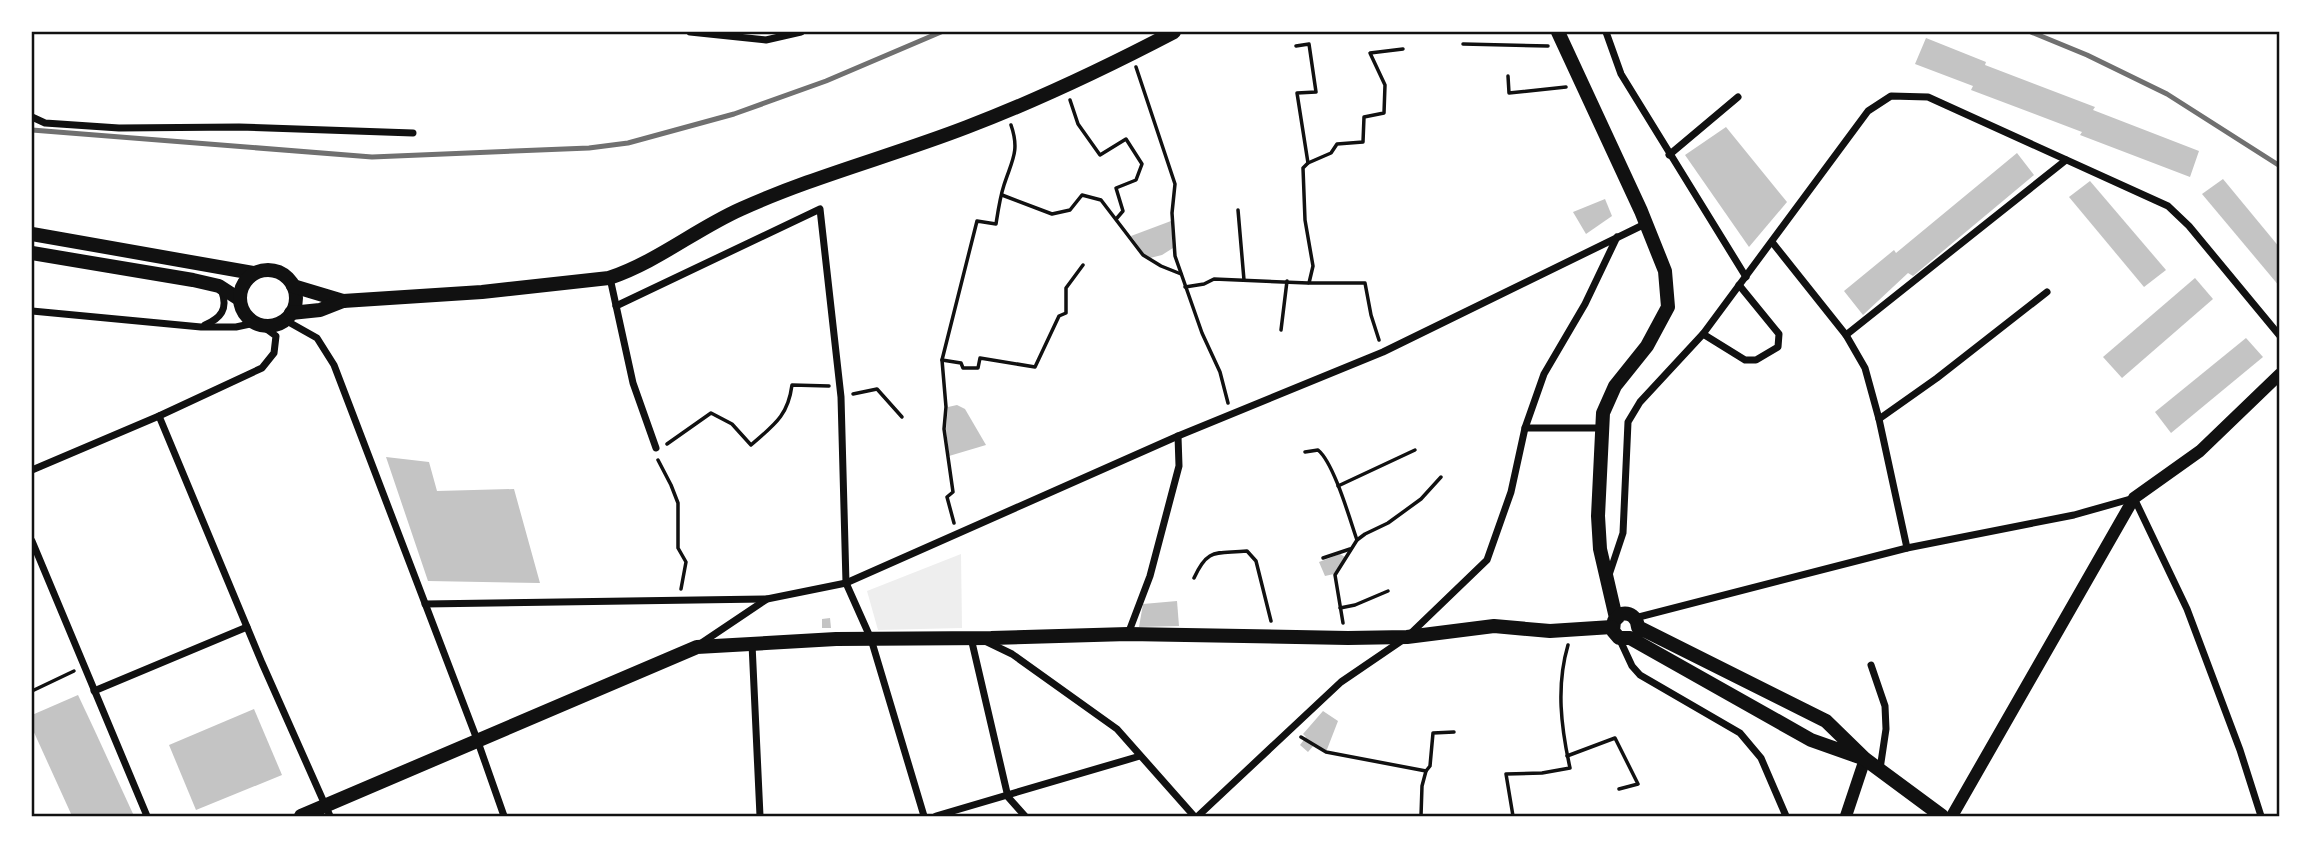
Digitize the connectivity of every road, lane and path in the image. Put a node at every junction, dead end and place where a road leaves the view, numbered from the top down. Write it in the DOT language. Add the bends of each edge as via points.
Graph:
graph roads {
  1 [pos="690,32"];
  2 [pos="802,32"];
  3 [pos="1174,32"];
  4 [pos="1606,32"];
  5 [pos="1561,38"];
  6 [pos="1463,44"];
  7 [pos="1296,46"];
  8 [pos="1404,49"];
  9 [pos="1132,54"];
  10 [pos="1508,76"];
  11 [pos="1065,85"];
  12 [pos="1583,85"];
  13 [pos="1738,97"];
  14 [pos="1006,111"];
  15 [pos="32,117"];
  16 [pos="413,132"];
  17 [pos="1669,155"];
  18 [pos="2066,160"];
  19 [pos="1308,163"];
  20 [pos="1002,195"];
  21 [pos="1238,210"];
  22 [pos="1117,218"];
  23 [pos="1646,223"];
  24 [pos="32,234"];
  25 [pos="1617,237"];
  26 [pos="1772,242"];
  27 [pos="32,253"];
  28 [pos="1083,265"];
  29 [pos="253,274"];
  30 [pos="1181,274"];
  31 [pos="1746,277"];
  32 [pos="610,278"];
  33 [pos="1244,280"];
  34 [pos="1287,281"];
  35 [pos="1309,283"];
  36 [pos="1739,285"];
  37 [pos="219,286"];
  38 [pos="293,286"];
  39 [pos="1185,287"];
  40 [pos="2047,292"];
  41 [pos="239,299"];
  42 [pos="343,301"];
  43 [pos="616,306"];
  44 [pos="32,311"];
  45 [pos="288,317"];
  46 [pos="255,322"];
  47 [pos="201,327"];
  48 [pos="1281,330"];
  49 [pos="1703,334"];
  50 [pos="1846,335"];
  51 [pos="2280,336"];
  52 [pos="1383,352"];
  53 [pos="942,360"];
  54 [pos="2280,374"];
  55 [pos="839,386"];
  56 [pos="841,397"];
  57 [pos="1231,415"];
  58 [pos="159,416"];
  59 [pos="902,417"];
  60 [pos="1879,419"];
  61 [pos="1525,428"];
  62 [pos="1602,428"];
  63 [pos="1178,436"];
  64 [pos="656,450"];
  65 [pos="1415,450"];
  66 [pos="1305,452"];
  67 [pos="32,470"];
  68 [pos="1441,477"];
  69 [pos="1338,486"];
  70 [pos="2134,498"];
  71 [pos="959,534"];
  72 [pos="1357,540"];
  73 [pos="32,541"];
  74 [pos="1352,548"];
  75 [pos="1907,548"];
  76 [pos="1323,558"];
  77 [pos="1194,578"];
  78 [pos="1608,579"];
  79 [pos="846,583"];
  80 [pos="681,591"];
  81 [pos="1388,591"];
  82 [pos="767,599"];
  83 [pos="425,604"];
  84 [pos="1340,608"];
  85 [pos="247,627"];
  86 [pos="1625,627"];
  87 [pos="1128,634"];
  88 [pos="1274,637"];
  89 [pos="1407,637"];
  90 [pos="975,638"];
  91 [pos="1348,638"];
  92 [pos="872,639"];
  93 [pos="1569,643"];
  94 [pos="752,644"];
  95 [pos="697,647"];
  96 [pos="1871,665"];
  97 [pos="83,666"];
  98 [pos="32,691"];
  99 [pos="94,691"];
  100 [pos="1292,729"];
  101 [pos="1454,732"];
  102 [pos="478,742"];
  103 [pos="1140,756"];
  104 [pos="1567,756"];
  105 [pos="1865,758"];
  106 [pos="1880,770"];
  107 [pos="1426,771"];
  108 [pos="1619,789"];
  109 [pos="1008,797"];
  110 [pos="328,812"];
  111 [pos="147,817"];
  112 [pos="300,817"];
  113 [pos="505,817"];
  114 [pos="760,817"];
  115 [pos="923,817"];
  116 [pos="936,817"];
  117 [pos="1025,817"];
  118 [pos="1196,817"];
  119 [pos="1420,817"];
  120 [pos="1513,817"];
  121 [pos="1786,817"];
  122 [pos="1846,817"];
  123 [pos="1942,817"];
  124 [pos="1952,817"];
  125 [pos="2261,817"];
  1 -- 2 [label="street" via="766,40"];
  3 -- 9 [label="main road"];
  4 -- 17 [label="street" via="1622,74"];
  5 -- 6 [label="path"];
  5 -- 12 [label="main road"];
  7 -- 19 [label="path" via="1309,44 1316,92 1297,93"];
  8 -- 19 [label="path" via="1370,53 1385,85 1384,113 1364,117 1363,142 1337,144 1331,153"];
  9 -- 11 [label="main road"];
  9 -- 30 [label="path" via="1175,184 1173,229"];
  10 -- 12 [label="path" via="1509,93"];
  11 -- 14 [label="main road"];
  11 -- 22 [label="path" via="1078,124 1100,155 1126,139 1142,164 1136,180 1116,188 1123,211"];
  12 -- 23 [label="main road"];
  13 -- 17 [label="street"];
  14 -- 20 [label="path" via="1016,140"];
  14 -- 32 [label="main road" via="739,209"];
  15 -- 16 [label="street" via="46,123 119,128"];
  17 -- 31 [label="street"];
  18 -- 26 [label="street" via="1928,97 1891,96 1868,111"];
  18 -- 50 [label="street"];
  18 -- 51 [label="street" via="2168,206"];
  19 -- 35 [label="path" via="1303,168 1313,266"];
  20 -- 22 [label="path" via="1052,214 1070,210 1082,195 1101,200"];
  20 -- 53 [label="path" via="996,224 977,221"];
  21 -- 33 [label="path"];
  22 -- 30 [label="path" via="1143,255"];
  23 -- 25 [label="street"];
  23 -- 62 [label="main road" via="1665,271 1668,307 1647,346 1615,386"];
  24 -- 29 [label="main road"];
  25 -- 52 [label="street"];
  25 -- 61 [label="street" via="1544,374"];
  26 -- 31 [label="street"];
  26 -- 50 [label="street"];
  27 -- 37 [label="main road"];
  28 -- 53 [label="path" via="1066,288 1066,313 1059,316 1035,367 980,358 978,368 963,368 961,363"];
  29 -- 38 [label="main road" via="276,271"];
  29 -- 41 [label="main road"];
  30 -- 39 [label="path"];
  31 -- 36 [label="street"];
  32 -- 42 [label="main road"];
  32 -- 43 [label="street"];
  33 -- 34 [label="path"];
  33 -- 39 [label="path" via="1214,279"];
  34 -- 35 [label="path"];
  34 -- 48 [label="path"];
  35 -- 52 [label="path" via="1365,283"];
  36 -- 49 [label="street"];
  36 -- 49 [label="street" via="1779,334 1778,347 1756,360 1745,360"];
  37 -- 41 [label="main road"];
  37 -- 47 [label="street" via="224,295 222,315"];
  38 -- 42 [label="main road"];
  38 -- 45 [label="main road" via="296,295"];
  39 -- 57 [label="path" via="1220,372"];
  40 -- 60 [label="street"];
  41 -- 46 [label="main road"];
  42 -- 45 [label="main road"];
  43 -- 55 [label="street" via="820,209"];
  43 -- 64 [label="street" via="633,383"];
  44 -- 47 [label="street"];
  45 -- 46 [label="main road" via="273,325"];
  45 -- 83 [label="street" via="317,338 334,365"];
  46 -- 47 [label="street"];
  46 -- 58 [label="street" via="276,336 274,353 262,368"];
  49 -- 78 [label="street" via="1640,402 1628,422 1623,533"];
  50 -- 60 [label="street" via="1865,368"];
  52 -- 57 [label="street"];
  53 -- 71 [label="path" via="944,429 953,492 947,497"];
  54 -- 70 [label="main road" via="2200,451"];
  55 -- 56 [label="street"];
  55 -- 64 [label="path" via="792,385 789,406 751,445 732,424 711,413"];
  56 -- 59 [label="path" via="877,389"];
  56 -- 79 [label="street"];
  57 -- 63 [label="street"];
  58 -- 67 [label="street"];
  58 -- 85 [label="street"];
  60 -- 75 [label="street"];
  61 -- 62 [label="street"];
  61 -- 89 [label="street" via="1487,560"];
  62 -- 78 [label="main road" via="1598,516"];
  63 -- 71 [label="street"];
  63 -- 87 [label="street" via="1179,466 1150,576"];
  64 -- 80 [label="path" via="678,503 678,548 686,562"];
  65 -- 69 [label="path"];
  66 -- 69 [label="path" via="1323,454"];
  68 -- 72 [label="path" via="1421,499"];
  69 -- 72 [label="path"];
  70 -- 75 [label="street" via="2074,515"];
  70 -- 124 [label="main road"];
  70 -- 125 [label="street" via="2187,609"];
  71 -- 79 [label="street"];
  72 -- 74 [label="path"];
  73 -- 97 [label="street"];
  74 -- 76 [label="path"];
  74 -- 84 [label="path" via="1335,575"];
  75 -- 86 [label="street"];
  77 -- 88 [label="path" via="1209,555 1247,551 1256,561"];
  78 -- 86 [label="main road"];
  79 -- 82 [label="street"];
  79 -- 92 [label="street"];
  81 -- 84 [label="path"];
  82 -- 83 [label="street"];
  82 -- 95 [label="street"];
  83 -- 102 [label="street"];
  84 -- 91 [label="path"];
  85 -- 99 [label="street"];
  85 -- 110 [label="street"];
  86 -- 89 [label="main road" via="1550,631 1494,626"];
  86 -- 105 [label="main road" via="1811,740"];
  86 -- 105 [label="main road" via="1825,721"];
  86 -- 121 [label="street" via="1632,666 1740,733 1761,758"];
  87 -- 88 [label="main road"];
  87 -- 90 [label="main road"];
  88 -- 91 [label="main road"];
  89 -- 91 [label="main road"];
  89 -- 100 [label="street" via="1341,682"];
  90 -- 92 [label="main road"];
  90 -- 103 [label="street" via="1012,654 1117,729"];
  90 -- 109 [label="street"];
  92 -- 94 [label="main road"];
  92 -- 115 [label="street"];
  93 -- 104 [label="path" via="1563,663 1560,719"];
  94 -- 95 [label="main road"];
  94 -- 114 [label="street"];
  95 -- 102 [label="main road"];
  96 -- 106 [label="street" via="1885,706"];
  97 -- 98 [label="path"];
  97 -- 99 [label="street"];
  99 -- 111 [label="street"];
  100 -- 107 [label="path" via="1326,752"];
  100 -- 118 [label="street"];
  101 -- 107 [label="path" via="1433,733"];
  102 -- 110 [label="main road"];
  102 -- 113 [label="street"];
  103 -- 109 [label="street"];
  103 -- 118 [label="street"];
  104 -- 108 [label="path" via="1615,738 1638,784"];
  104 -- 120 [label="path" via="1570,768 1506,774"];
  105 -- 106 [label="main road"];
  105 -- 122 [label="main road"];
  106 -- 123 [label="main road"];
  107 -- 119 [label="path"];
  109 -- 116 [label="street"];
  109 -- 117 [label="street"];
  110 -- 112 [label="main road"];
}
